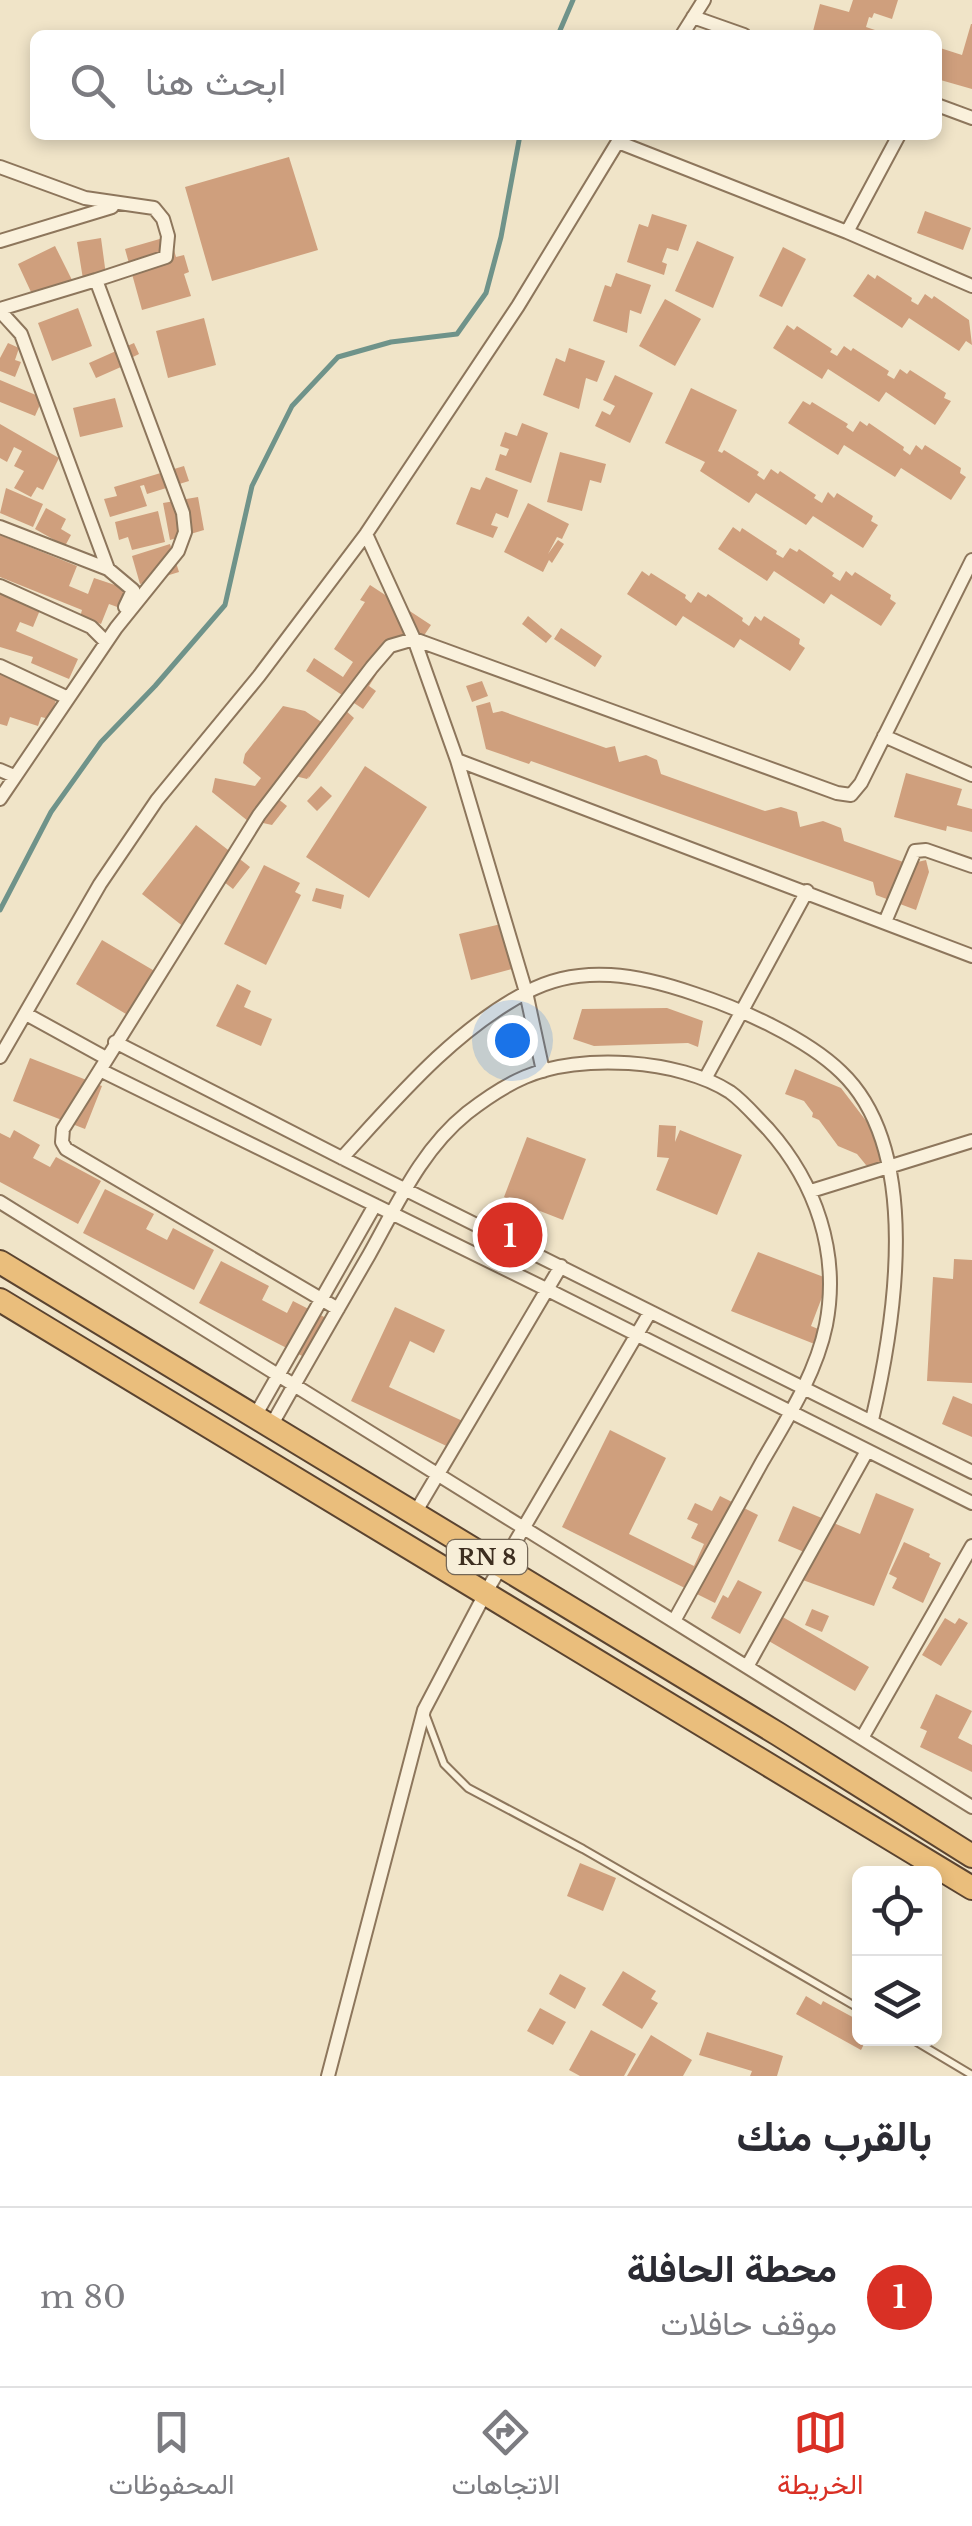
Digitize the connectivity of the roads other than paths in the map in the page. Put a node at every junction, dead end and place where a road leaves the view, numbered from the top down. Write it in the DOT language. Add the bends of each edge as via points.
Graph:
graph roads {
  1 [pos="704,0"];
  2 [pos="693,17"];
  3 [pos="685,30"];
  4 [pos="730,30"];
  5 [pos="942,107"];
  6 [pos="972,118"];
  7 [pos="619,140"];
  8 [pos="622,140"];
  9 [pos="896,140"];
  10 [pos="0,167"];
  11 [pos="125,204"];
  12 [pos="847,232"];
  13 [pos="0,241"];
  14 [pos="96,280"];
  15 [pos="972,286"];
  16 [pos="0,310"];
  17 [pos="0,528"];
  18 [pos="366,534"];
  19 [pos="972,560"];
  20 [pos="108,569"];
  21 [pos="0,586"];
  22 [pos="116,628"];
  23 [pos="414,638"];
  24 [pos="106,642"];
  25 [pos="0,666"];
  26 [pos="68,698"];
  27 [pos="884,736"];
  28 [pos="456,760"];
  29 [pos="0,770"];
  30 [pos="972,775"];
  31 [pos="14,776"];
  32 [pos="0,799"];
  33 [pos="972,866"];
  34 [pos="807,891"];
  35 [pos="884,922"];
  36 [pos="972,956"];
  37 [pos="526,992"];
  38 [pos="740,1013"];
  39 [pos="26,1014"];
  40 [pos="115,1042"];
  41 [pos="0,1057"];
  42 [pos="103,1064"];
  43 [pos="543,1071"];
  44 [pos="705,1079"];
  45 [pos="972,1141"];
  46 [pos="342,1158"];
  47 [pos="890,1166"];
  48 [pos="406,1190"];
  49 [pos="811,1190"];
  50 [pos="0,1202"];
  51 [pos="375,1205"];
  52 [pos="393,1213"];
  53 [pos="0,1262"];
  54 [pos="561,1266"];
  55 [pos="546,1288"];
  56 [pos="320,1298"];
  57 [pos="0,1300"];
  58 [pos="338,1309"];
  59 [pos="650,1312"];
  60 [pos="636,1334"];
  61 [pos="278,1372"];
  62 [pos="295,1384"];
  63 [pos="803,1388"];
  64 [pos="790,1413"];
  65 [pos="872,1420"];
  66 [pos="263,1422"];
  67 [pos="867,1452"];
  68 [pos="972,1472"];
  69 [pos="437,1473"];
  70 [pos="972,1503"];
  71 [pos="415,1512"];
  72 [pos="526,1529"];
  73 [pos="972,1546"];
  74 [pos="502,1566"];
  75 [pos="486,1592"];
  76 [pos="674,1621"];
  77 [pos="748,1665"];
  78 [pos="424,1710"];
  79 [pos="862,1738"];
  80 [pos="972,1807"];
  81 [pos="972,1856"];
  82 [pos="972,1888"];
  83 [pos="852,2004"];
  84 [pos="923,2046"];
  85 [pos="328,2076"];
  86 [pos="972,2076"];
  1 -- 2 [label="street"];
  2 -- 3 [label="street"];
  2 -- 4 [label="street"];
  5 -- 6 [label="street"];
  7 -- 18 [label="street"];
  8 -- 12 [label="street"];
  9 -- 12 [label="street"];
  10 -- 11 [label="street" via="85,198"];
  11 -- 13 [label="street"];
  11 -- 14 [label="street" via="144,204 164,219 166,257"];
  12 -- 15 [label="street"];
  14 -- 16 [label="street"];
  14 -- 22 [label="street" via="186,526 178,551"];
  16 -- 20 [label="street" via="20,334"];
  17 -- 20 [label="street"];
  18 -- 23 [label="street"];
  18 -- 39 [label="street" via="157,800"];
  19 -- 27 [label="street"];
  20 -- 22 [label="street" via="133,590"];
  21 -- 24 [label="street" via="92,627"];
  22 -- 24 [label="street"];
  23 -- 27 [label="street" via="844,795 854,794"];
  23 -- 28 [label="street"];
  23 -- 40 [label="street" via="396,643 372,667 259,816"];
  24 -- 26 [label="street"];
  25 -- 26 [label="street"];
  26 -- 31 [label="street"];
  27 -- 30 [label="street"];
  28 -- 34 [label="street"];
  28 -- 37 [label="street"];
  29 -- 31 [label="street"];
  31 -- 32 [label="street"];
  33 -- 35 [label="street" via="915,852"];
  34 -- 35 [label="street"];
  34 -- 38 [label="street"];
  35 -- 36 [label="street"];
  37 -- 38 [label="street" via="584,975 634,976"];
  37 -- 43 [label="street"];
  37 -- 46 [label="street" via="424,1071"];
  38 -- 44 [label="street"];
  38 -- 47 [label="street" via="798,1040 842,1073 859,1093"];
  39 -- 41 [label="street"];
  39 -- 42 [label="street"];
  40 -- 42 [label="street"];
  40 -- 46 [label="street"];
  42 -- 51 [label="street"];
  42 -- 56 [label="street" via="63,1129 66,1149"];
  43 -- 44 [label="street" via="641,1064"];
  43 -- 48 [label="street" via="464,1116"];
  44 -- 49 [label="street" via="756,1116"];
  45 -- 47 [label="street"];
  46 -- 48 [label="street"];
  47 -- 49 [label="street"];
  47 -- 65 [label="street" via="894,1293"];
  48 -- 52 [label="street"];
  48 -- 54 [label="street"];
  49 -- 63 [label="street" via="829,1290 826,1325"];
  50 -- 61 [label="street"];
  51 -- 52 [label="street"];
  51 -- 56 [label="street"];
  52 -- 55 [label="street"];
  52 -- 58 [label="street"];
  53 -- 66 [label="highway, RN 8"];
  54 -- 55 [label="street"];
  54 -- 59 [label="street"];
  55 -- 60 [label="street"];
  55 -- 69 [label="street"];
  56 -- 58 [label="street"];
  56 -- 61 [label="street"];
  57 -- 75 [label="highway, RN 8"];
  58 -- 62 [label="street"];
  59 -- 60 [label="street"];
  59 -- 63 [label="street"];
  60 -- 64 [label="street"];
  60 -- 72 [label="street"];
  61 -- 62 [label="street"];
  61 -- 66 [label="street"];
  62 -- 66 [label="street"];
  62 -- 69 [label="street"];
  63 -- 64 [label="street"];
  63 -- 65 [label="street"];
  64 -- 67 [label="street"];
  64 -- 76 [label="street"];
  65 -- 68 [label="street"];
  66 -- 71 [label="highway, RN 8"];
  67 -- 70 [label="street"];
  67 -- 77 [label="street"];
  69 -- 71 [label="street"];
  69 -- 72 [label="street"];
  71 -- 74 [label="highway, RN 8"];
  72 -- 74 [label="street"];
  72 -- 76 [label="street"];
  73 -- 79 [label="street"];
  74 -- 75 [label="street"];
  74 -- 81 [label="highway, RN 8"];
  75 -- 78 [label="street"];
  75 -- 82 [label="highway, RN 8"];
  76 -- 77 [label="street"];
  77 -- 79 [label="street"];
  78 -- 83 [label="lane" via="444,1764 468,1788"];
  78 -- 85 [label="street"];
  79 -- 80 [label="street"];
  84 -- 86 [label="lane"];
}
